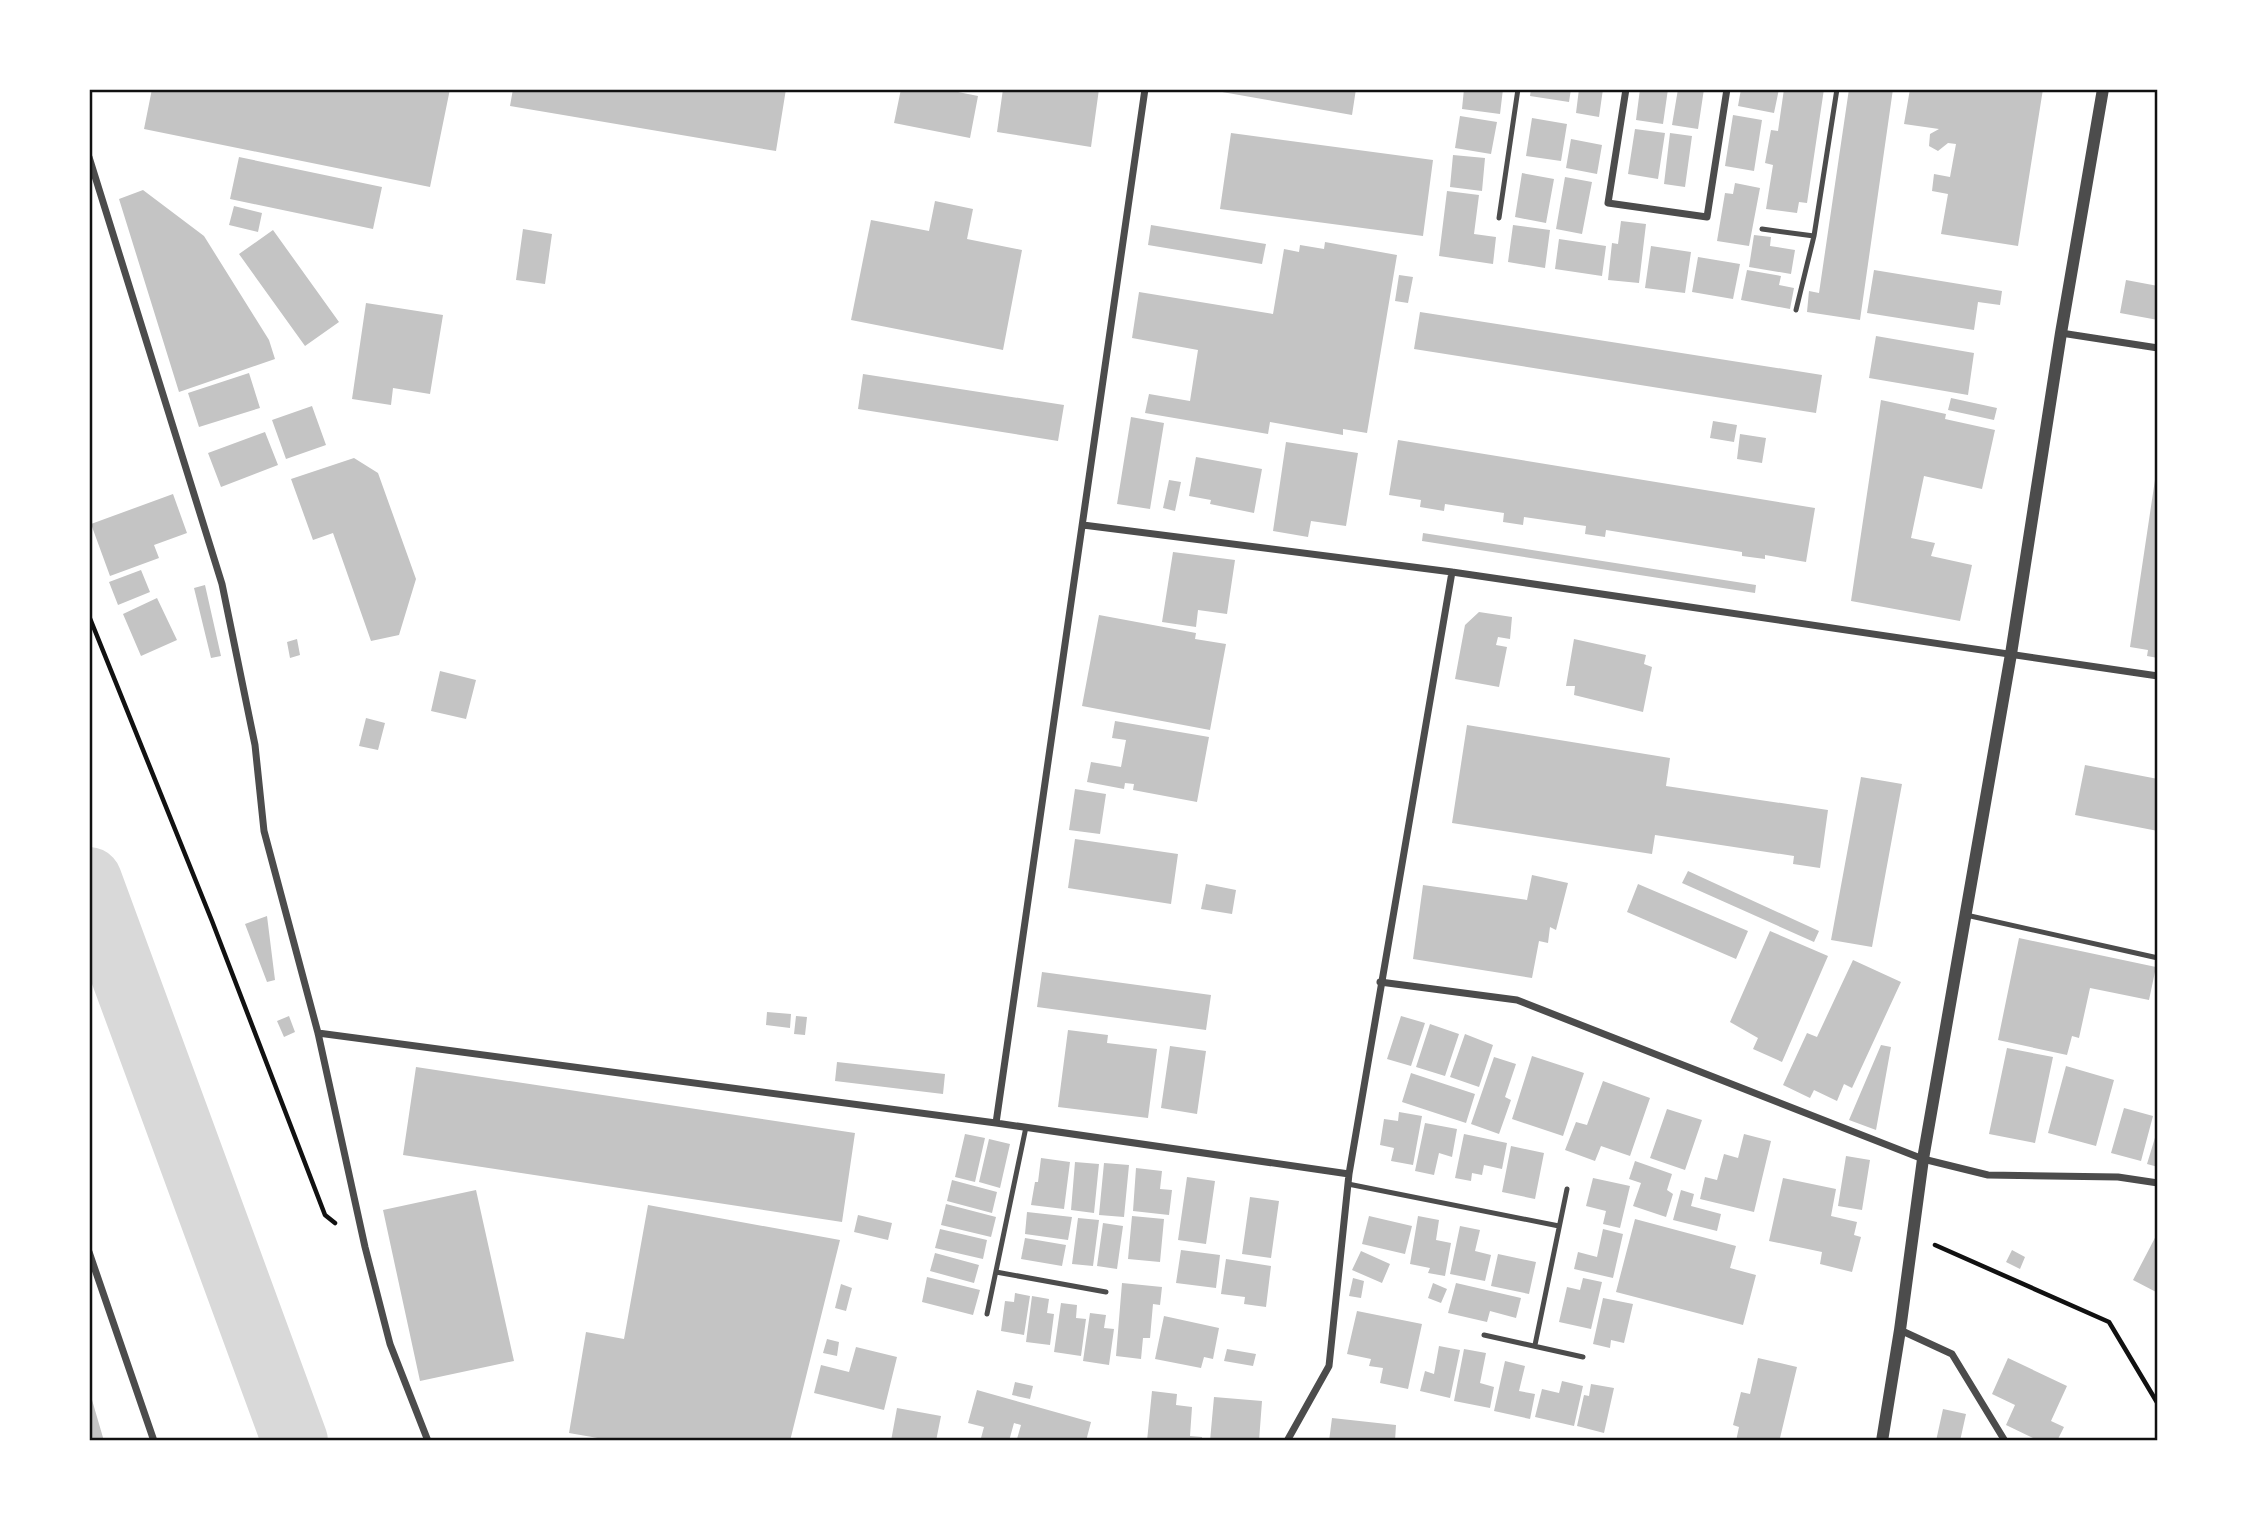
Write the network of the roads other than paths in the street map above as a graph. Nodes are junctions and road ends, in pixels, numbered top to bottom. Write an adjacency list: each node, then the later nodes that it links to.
1 (1145, 89): 14 (street)
2 (1518, 89): 8 (lane)
3 (1626, 89): 4 (street)
4 (1727, 89)
5 (1837, 89): 10 (lane)
6 (2103, 89): 12 (street)
7 (89, 157): 21 (street)
8 (1499, 218)
9 (1762, 229): 10 (lane)
10 (1814, 236): 11 (lane)
11 (1796, 310)
12 (2061, 333): 13 (street); 16 (street)
13 (2158, 348)
14 (1083, 525): 15 (street); 22 (street)
15 (1451, 572): 16 (street); 20 (street)
16 (2011, 654): 17 (street); 18 (street)
17 (2158, 676)
18 (1965, 915): 19 (lane); 24 (street)
19 (2158, 958)
20 (1380, 982): 24 (street); 25 (street)
21 (318, 1033): 22 (street); 39 (street)
22 (996, 1122): 23 (street)
23 (1026, 1127): 25 (street); 31 (lane)
24 (1923, 1159): 26 (street); 34 (street)
25 (1349, 1174): 27 (street)
26 (2158, 1183)
27 (1348, 1184): 29 (lane); 40 (street)
28 (1567, 1189): 29 (lane)
29 (1559, 1226): 36 (lane)
30 (89, 1252): 38 (street)
31 (996, 1272): 32 (lane); 33 (lane)
32 (1106, 1292)
33 (987, 1314)
34 (1900, 1330): 41 (street); 42 (street)
35 (1484, 1335): 36 (lane)
36 (1535, 1345): 37 (lane)
37 (1583, 1356)
38 (155, 1441)
39 (428, 1441)
40 (1287, 1441)
41 (1882, 1441)
42 (2005, 1441)

